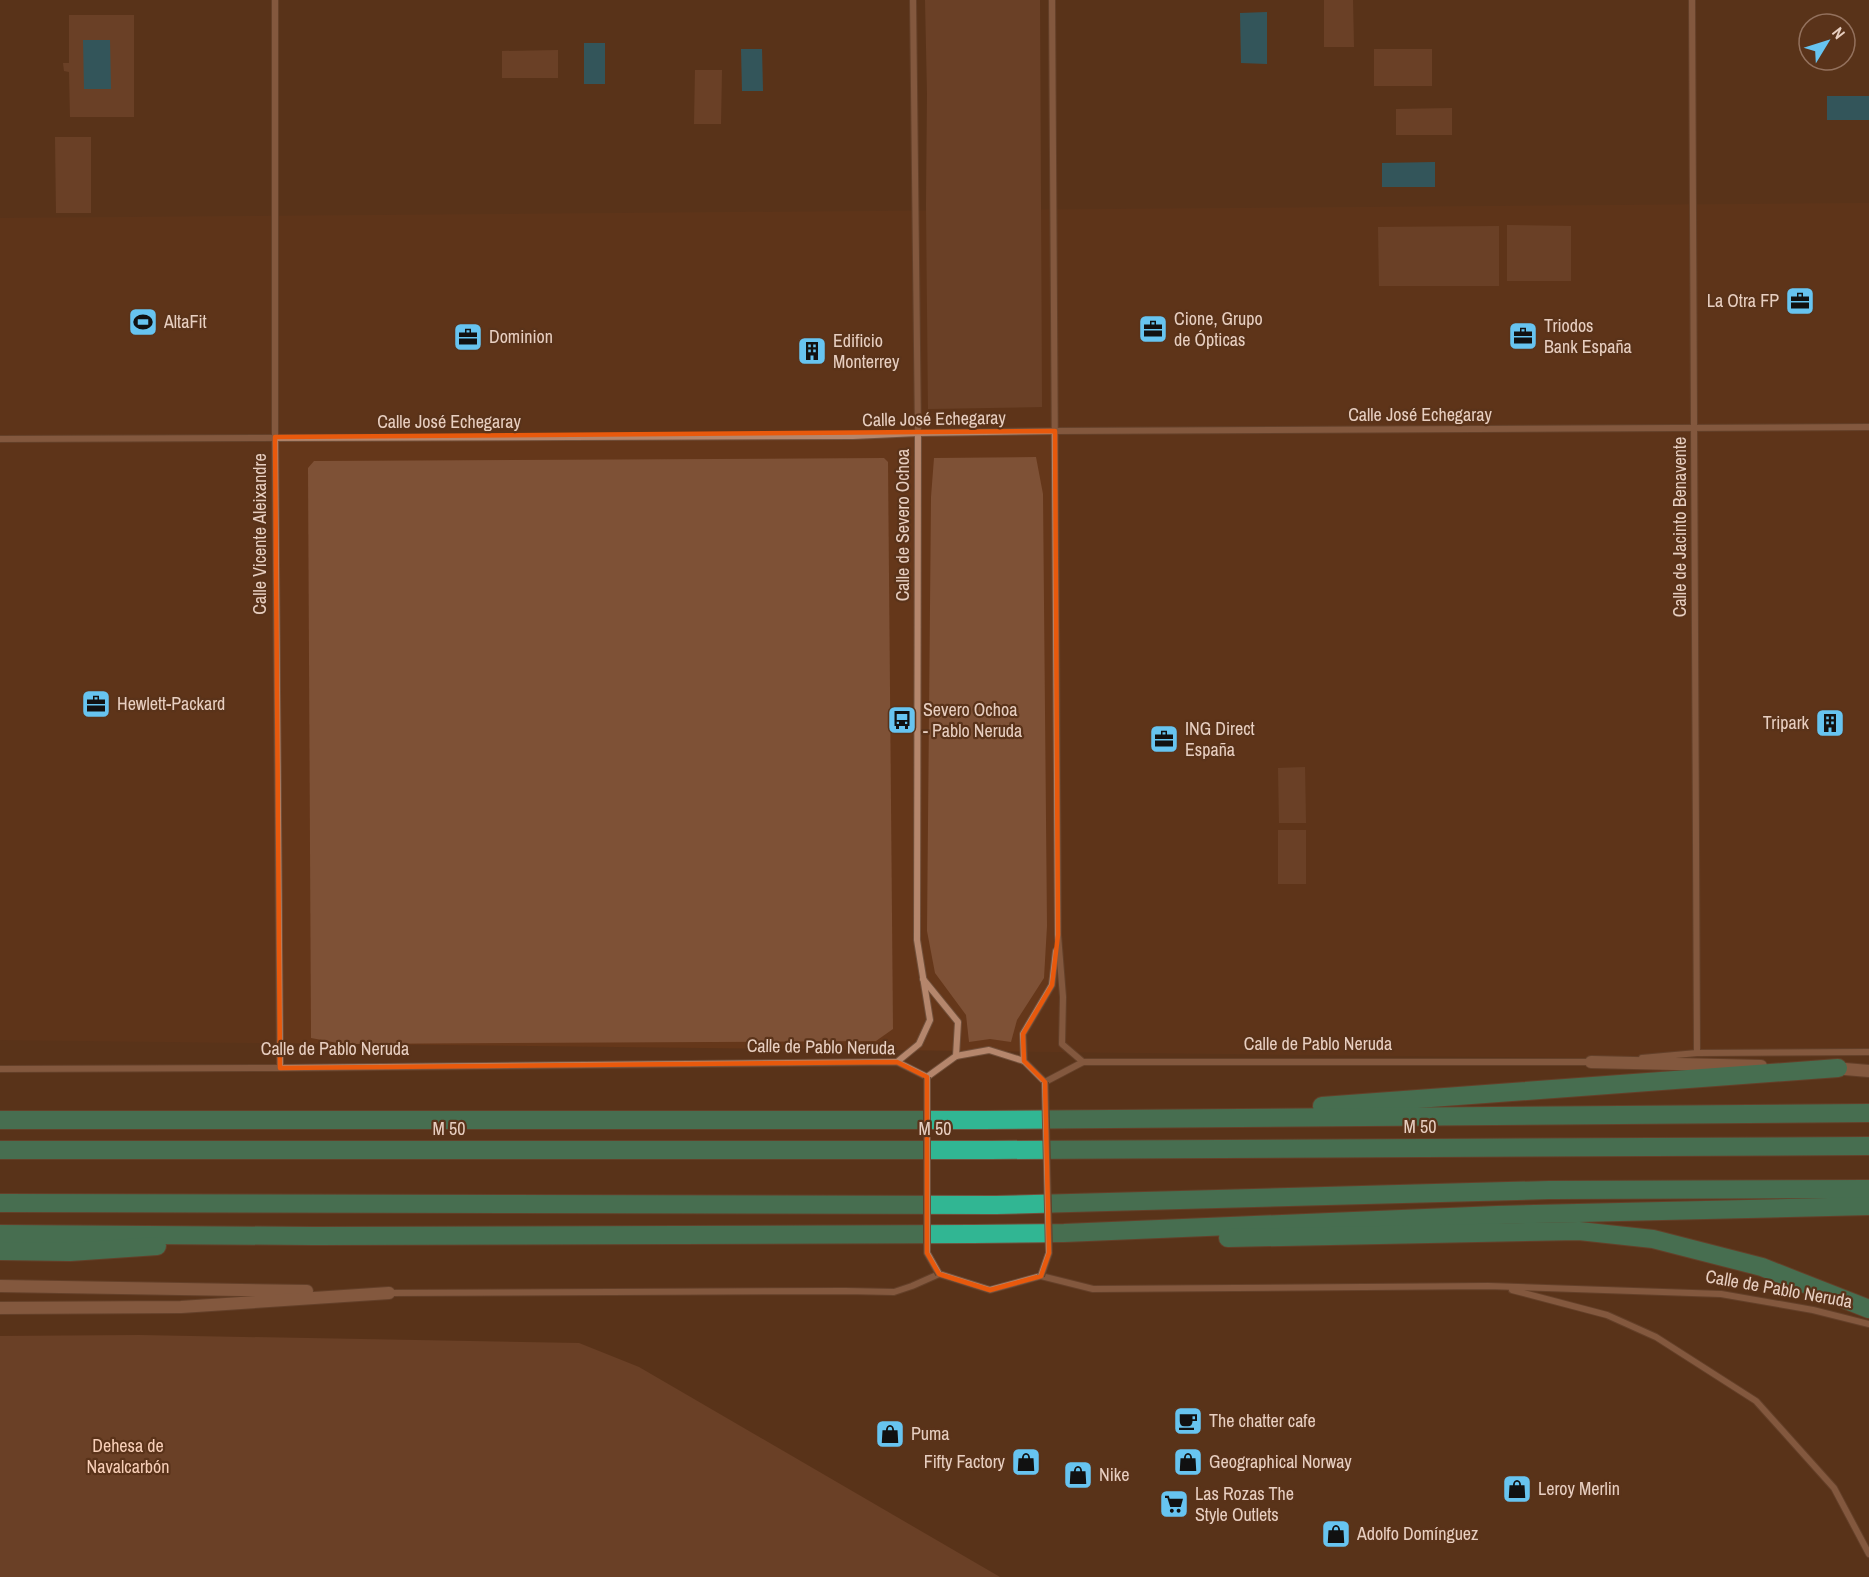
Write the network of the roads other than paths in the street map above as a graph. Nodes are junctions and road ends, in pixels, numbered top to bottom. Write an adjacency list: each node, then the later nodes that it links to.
1 (275, 0): 9 (street, Calle Vicente Aleixandre)
2 (913, 0): 8 (street, Calle de Severo Ochoa)
3 (1052, 0): 7 (street)
4 (1692, 0): 6 (street, Calle de Jacinto Benavente)
5 (1869, 427): 6 (street, Calle José Echegaray)
6 (1694, 428): 7 (street, Calle José Echegaray); 14 (street, Calle de Jacinto Benavente)
7 (1055, 431): 8 (street, Calle José Echegaray); 11 (street)
8 (918, 433): 9 (street, Calle José Echegaray); 12 (street, Calle de Severo Ochoa)
9 (275, 437): 10 (street, Calle José Echegaray); 21 (street, Calle Vicente Aleixandre)
10 (0, 439)
11 (1058, 935): 16 (street); 18 (street)
12 (923, 978): 15 (street, Calle de Severo Ochoa); 17 (street, Calle de Severo Ochoa)
13 (1869, 1052): 14 (street, Calle de Pablo Neruda)
14 (1697, 1053): 19 (street, Calle de Pablo Neruda)
15 (956, 1056): 16 (street); 24 (street)
16 (1024, 1061): 25 (street)
17 (897, 1062): 21 (street, Calle de Pablo Neruda); 24 (street, Calle de Pablo Neruda)
18 (1083, 1062): 19 (street, Calle de Pablo Neruda); 25 (street, Calle de Pablo Neruda)
19 (1591, 1062): 22 (street)
20 (0, 1068): 21 (street, Calle de Pablo Neruda)
21 (280, 1068)
22 (1838, 1068): 23 (street); 27 (highway)
23 (1869, 1071)
24 (927, 1077): 38 (street, bridge)
25 (1045, 1082): 39 (street, bridge)
26 (1869, 1113): 27 (highway)
27 (1154, 1119): 28 (highway)
28 (0, 1120)
29 (1869, 1146): 30 (highway, M 50)
30 (0, 1150)
31 (1869, 1189): 32 (highway)
32 (0, 1203)
33 (1869, 1206): 34 (highway)
34 (1064, 1233): 36 (highway); 44 (highway)
35 (0, 1234): 36 (highway)
36 (314, 1236): 37 (highway)
37 (0, 1251)
38 (939, 1274): 39 (street, Calle de Pablo Neruda); 42 (street)
39 (1041, 1276): 41 (street, Calle de Pablo Neruda)
40 (0, 1286): 42 (street)
41 (1499, 1287): 45 (street, Calle de Pablo Neruda); 46 (street)
42 (389, 1293): 43 (street)
43 (0, 1308)
44 (1869, 1309)
45 (1869, 1324)
46 (1869, 1554)

